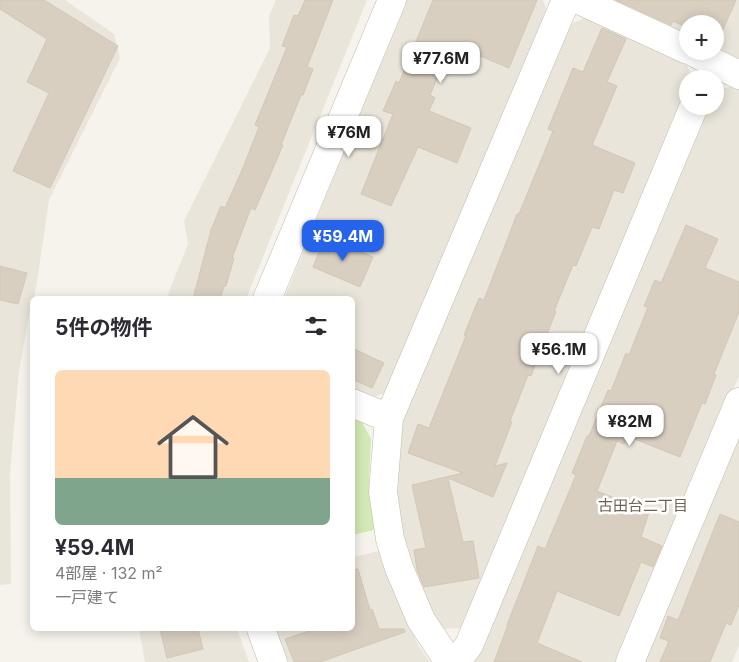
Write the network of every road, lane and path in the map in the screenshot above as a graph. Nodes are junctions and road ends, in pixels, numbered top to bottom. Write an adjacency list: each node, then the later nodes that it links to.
1 (392, 0): 8 (street)
2 (566, 0): 11 (street)
3 (579, 0): 4 (street)
4 (679, 50)
5 (699, 60): 6 (street)
6 (739, 75)
7 (690, 115): 15 (street)
8 (268, 296)
9 (739, 402): 16 (street)
10 (355, 404): 11 (street)
11 (389, 418): 14 (street)
12 (262, 631): 13 (street)
13 (273, 662)
14 (449, 662)
15 (456, 662)
16 (630, 662)

